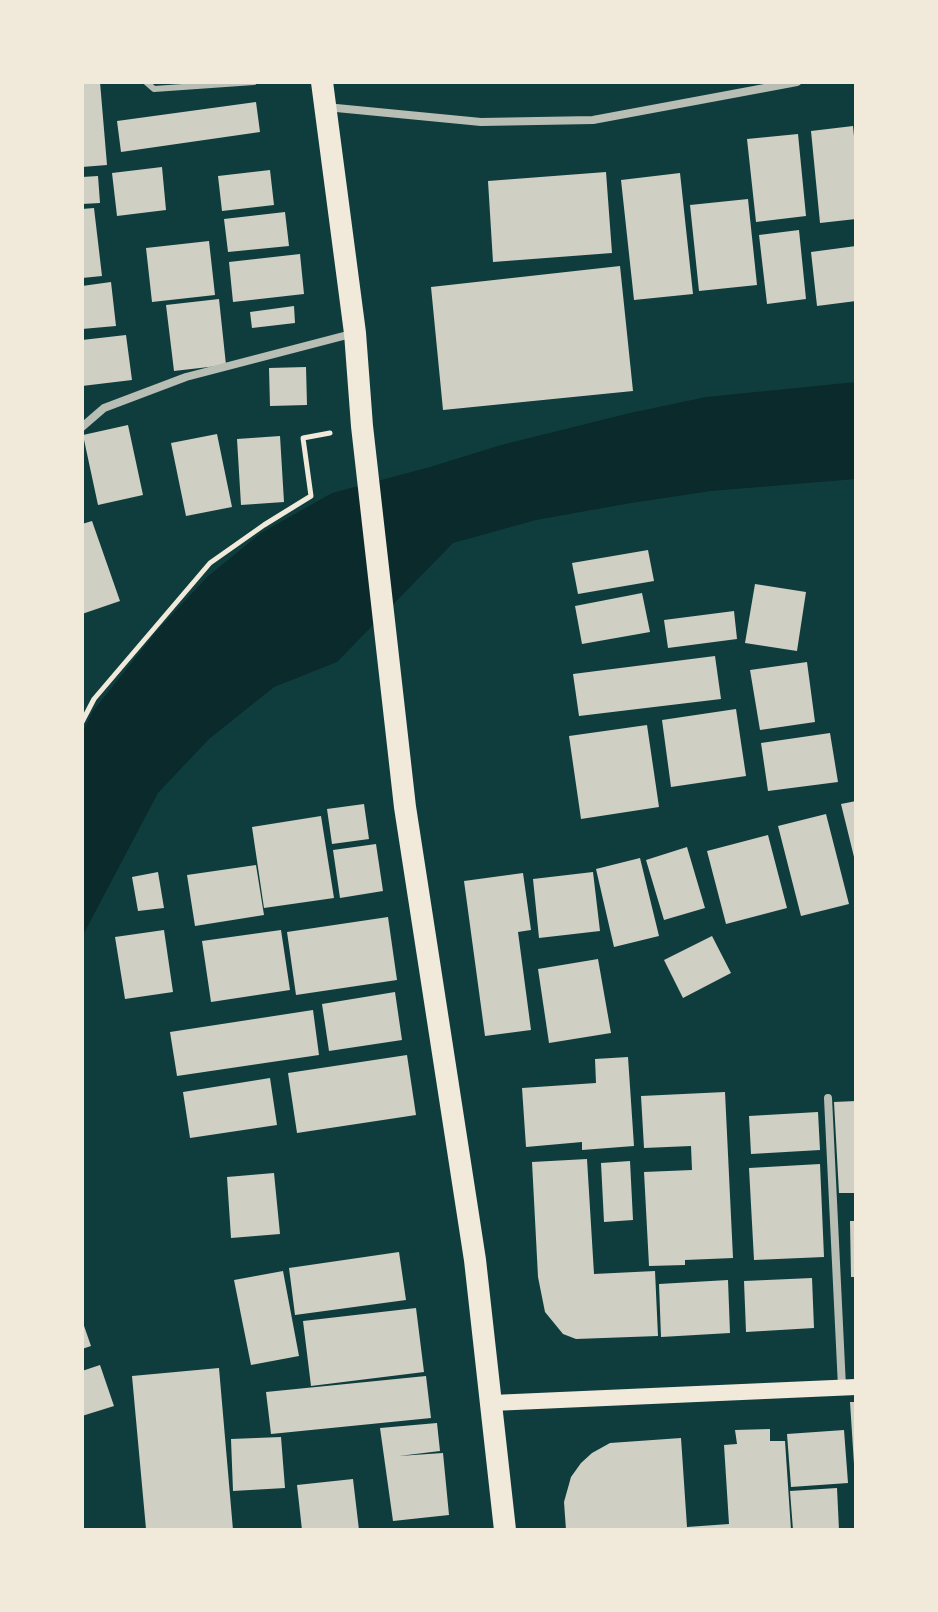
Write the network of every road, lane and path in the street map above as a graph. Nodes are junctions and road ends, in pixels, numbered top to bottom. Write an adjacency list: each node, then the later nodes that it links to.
1 (146, 82): 2 (lane)
2 (254, 82)
3 (322, 82): 5 (highway)
4 (797, 82): 5 (street)
5 (326, 107): 6 (highway)
6 (355, 333): 7 (street); 8 (highway)
7 (85, 422)
8 (363, 432): 9 (path); 12 (highway)
9 (82, 722)
10 (828, 1098): 11 (street)
11 (849, 1387): 12 (main road)
12 (492, 1403): 13 (highway)
13 (505, 1530)

